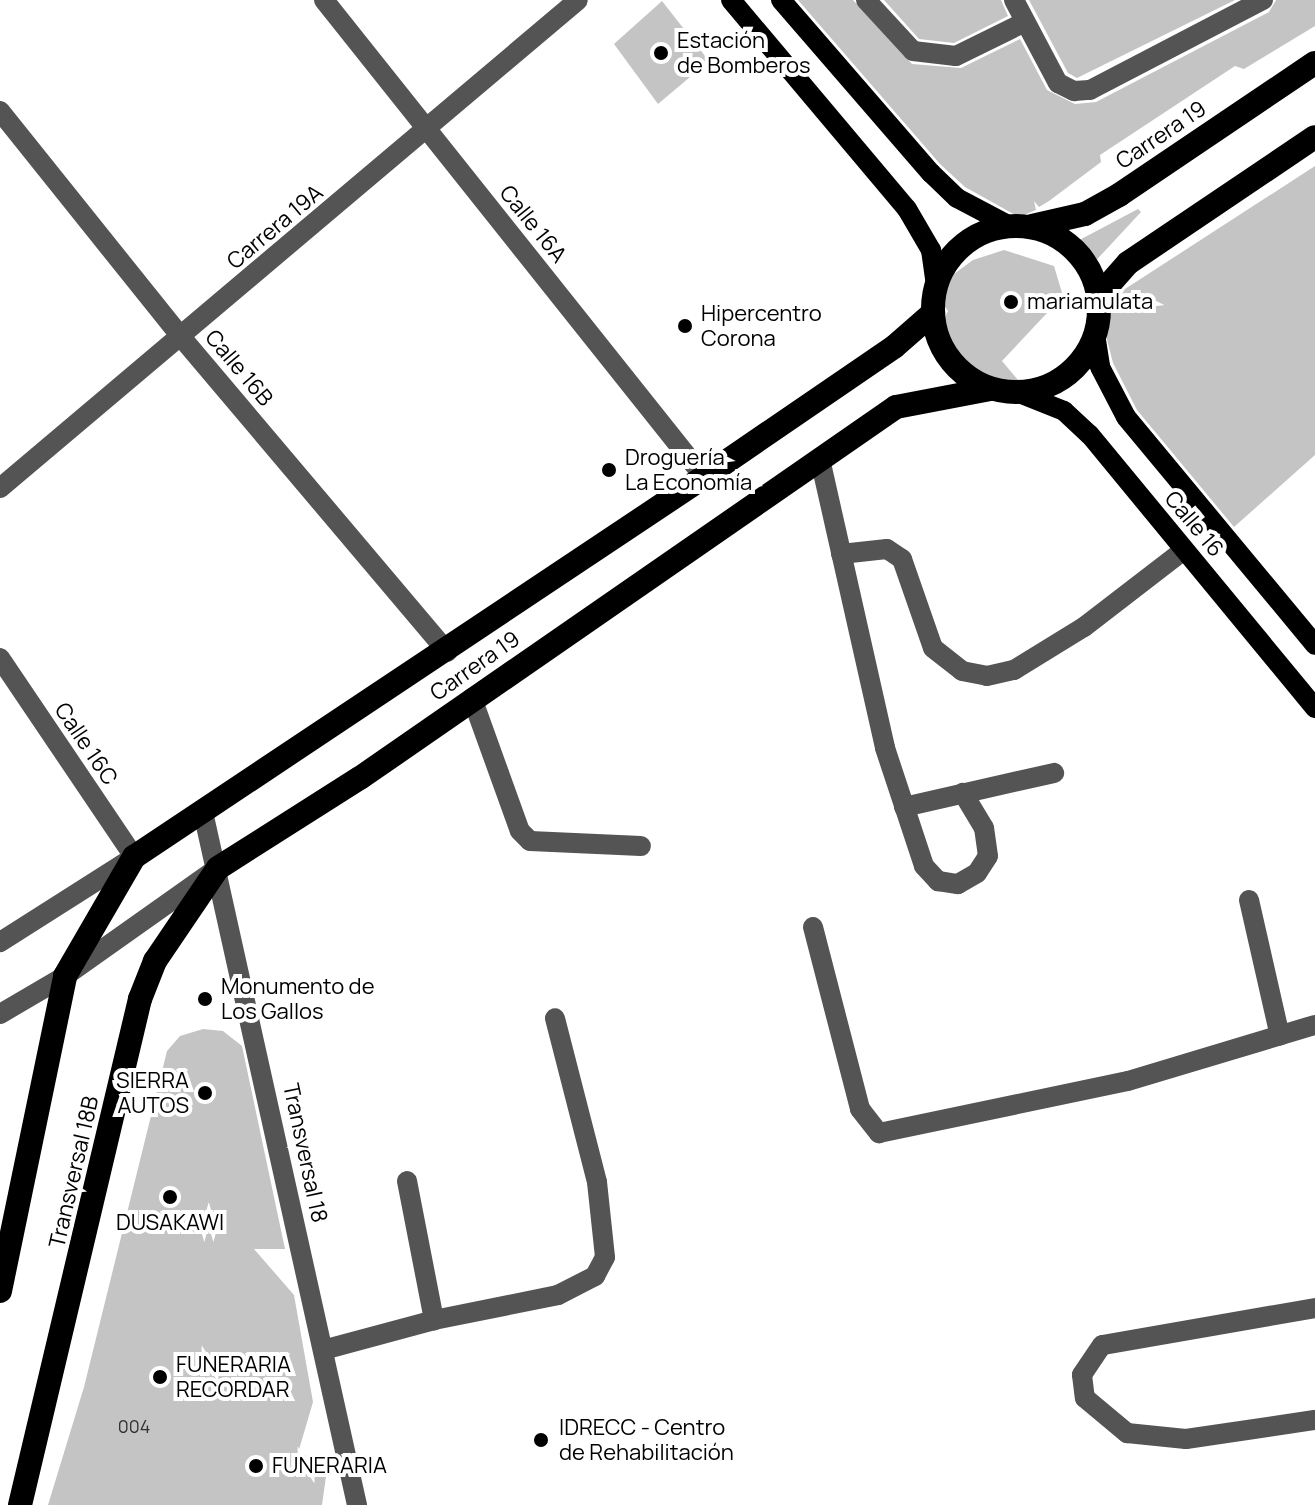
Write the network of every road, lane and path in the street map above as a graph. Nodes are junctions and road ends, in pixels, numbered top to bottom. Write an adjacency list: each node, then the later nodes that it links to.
1 (324, 0): 11 (street, Calle 16A)
2 (578, 0): 11 (street, Carrera 19A)
3 (731, 0): 14 (main road)
4 (1014, 0): 8 (street)
5 (1263, 0): 8 (street)
6 (786, 2): 13 (main road)
7 (877, 3): 8 (street)
8 (1025, 22)
9 (1315, 63): 13 (highway, Carrera 19)
10 (0, 111): 18 (street, Calle 16B)
11 (427, 130): 18 (street, Carrera 19A); 22 (street, Calle 16A)
12 (1315, 137): 15 (highway)
13 (1018, 226): 14 (highway); 15 (highway)
14 (936, 285): 16 (highway)
15 (1098, 297): 17 (highway)
16 (933, 313): 19 (highway); 22 (highway, Carrera 19)
17 (1095, 334): 20 (highway); 26 (main road, Calle 16)
18 (182, 338): 23 (street, Carrera 19A); 27 (street, Calle 16B)
19 (990, 389): 20 (highway); 21 (highway, Carrera 19)
20 (1019, 393): 24 (main road, Calle 16)
21 (820, 459): 25 (street); 29 (highway, Carrera 19)
22 (704, 477): 27 (highway, Carrera 19)
23 (0, 488)
24 (1184, 550): 25 (street); 30 (main road, Calle 16)
25 (841, 554): 33 (street)
26 (1315, 645)
27 (447, 652): 34 (highway, Carrera 19)
28 (0, 658): 36 (street, Calle 16C)
29 (472, 698): 35 (street); 37 (highway, Carrera 19)
30 (1315, 708)
31 (1054, 773): 32 (street)
32 (963, 793): 33 (street); 33 (street)
33 (904, 807)
34 (203, 812): 36 (highway, Carrera 19); 37 (street, Transversal 18)
35 (641, 846)
36 (134, 857): 40 (street, Carrera 19); 41 (highway)
37 (218, 868): 41 (street, Carrera 19); 50 (street, Transversal 18); 52 (highway, Transversal 18B)
38 (1249, 900): 45 (street)
39 (813, 927): 45 (street)
40 (0, 942)
41 (65, 976): 42 (street, Carrera 19); 47 (highway)
42 (0, 1014)
43 (555, 1018): 49 (street)
44 (1315, 1025): 45 (street)
45 (1280, 1036)
46 (407, 1181): 49 (street)
47 (0, 1291)
48 (1315, 1308): 51 (street)
49 (434, 1320): 50 (street)
50 (323, 1350): 53 (street, Transversal 18)
51 (1315, 1420)
52 (20, 1505)
53 (357, 1505)

